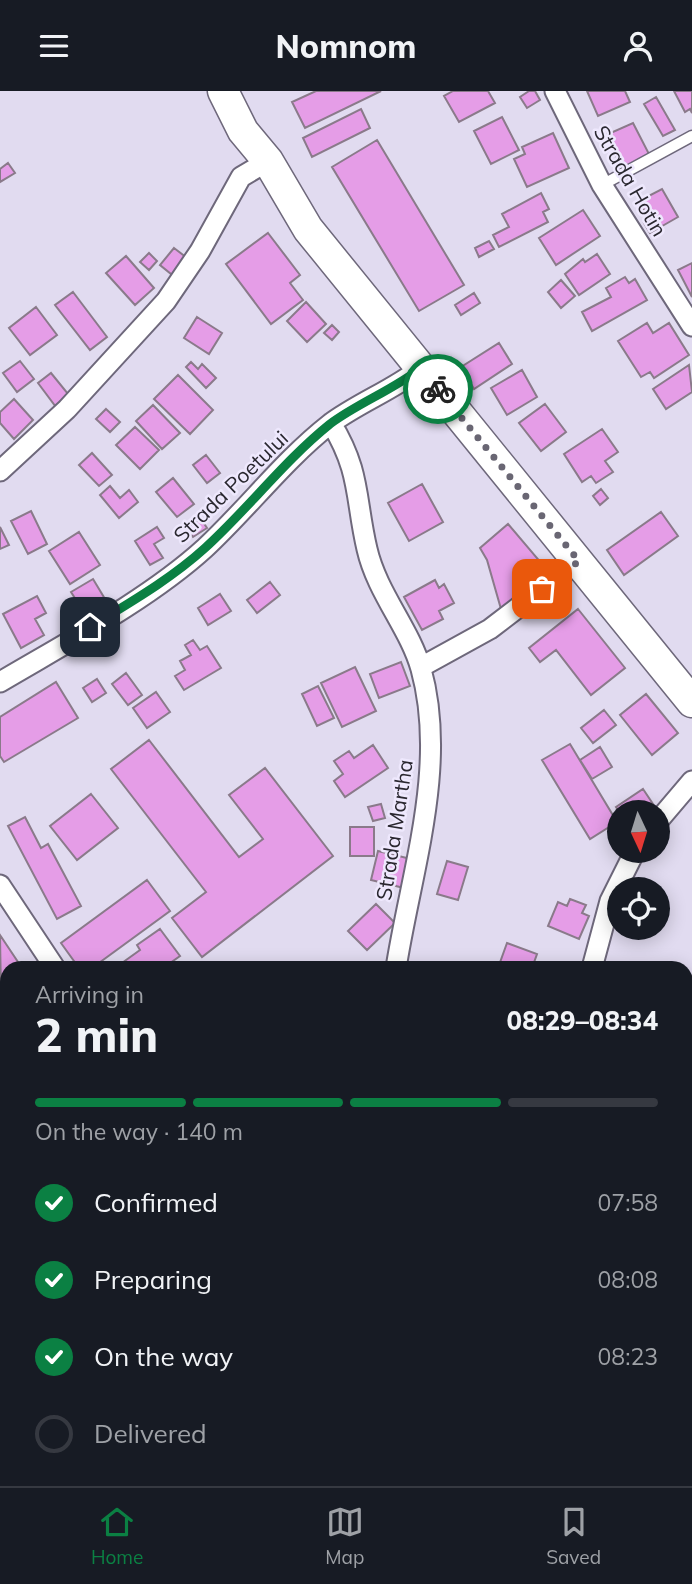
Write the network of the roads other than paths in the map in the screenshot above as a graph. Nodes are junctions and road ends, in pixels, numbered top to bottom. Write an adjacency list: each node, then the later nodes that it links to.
1 (223, 91): 5 (main road)
2 (240, 91): 5 (main road)
3 (555, 91): 6 (street, Strada Hotin)
4 (692, 136): 6 (lane)
5 (268, 160): 8 (main road); 10 (street)
6 (602, 185): 7 (street, Strada Hotin)
7 (692, 326)
8 (421, 368): 9 (street, Strada Poetului); 11 (main road)
9 (331, 423): 12 (street, Strada Martha); 13 (street, Strada Poetului)
10 (0, 471)
11 (579, 561): 12 (street); 14 (main road)
12 (421, 667): 20 (street, Strada Martha)
13 (0, 682)
14 (692, 702)
15 (692, 781): 16 (street)
16 (670, 807)
17 (629, 863): 21 (street)
18 (0, 885): 19 (street)
19 (50, 961)
20 (397, 961)
21 (594, 961)

